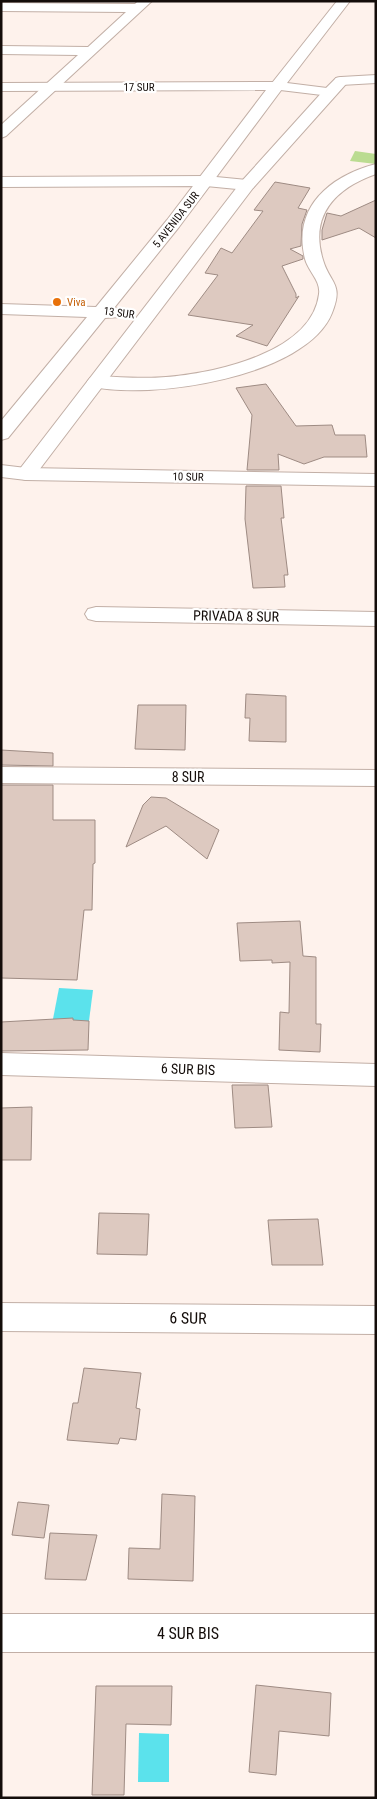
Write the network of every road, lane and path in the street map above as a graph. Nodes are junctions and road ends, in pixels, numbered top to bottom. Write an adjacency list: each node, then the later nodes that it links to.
1 (344, 1): 7 (street, 5 AVENIDA SUR)
2 (10, 5): 3 (street)
3 (142, 5): 5 (street)
4 (1, 50): 5 (street)
5 (91, 51): 10 (street)
6 (376, 79): 9 (street, 17 SUR)
7 (277, 86): 9 (street, 17 SUR); 10 (street, 17 SUR); 13 (street, 5 AVENIDA SUR)
8 (1, 87): 10 (street, 17 SUR)
9 (336, 87): 15 (street)
10 (50, 88): 11 (street)
11 (3, 130)
12 (376, 169): 19 (street)
13 (206, 181): 14 (street); 15 (street); 17 (street, 5 AVENIDA SUR)
14 (1, 182)
15 (248, 185): 18 (street)
16 (1, 309): 17 (street, 13 SUR)
17 (102, 311): 18 (street, 13 SUR); 20 (street, 5 AVENIDA SUR)
18 (146, 317): 19 (street)
19 (97, 382): 22 (street)
20 (1, 434)
21 (1, 471): 22 (street, 10 SUR)
22 (26, 474): 23 (street, 10 SUR)
23 (376, 480)
24 (96, 614): 25 (street, PRIVADA 8 SUR)
25 (376, 619)
26 (1, 775): 27 (street, 8 SUR)
27 (376, 778)
28 (1, 1064): 29 (street, 6 SUR BIS)
29 (376, 1075)
30 (1, 1316): 31 (street, 6 SUR)
31 (376, 1320)
32 (1, 1633): 33 (street, 4 SUR BIS)
33 (376, 1633)

